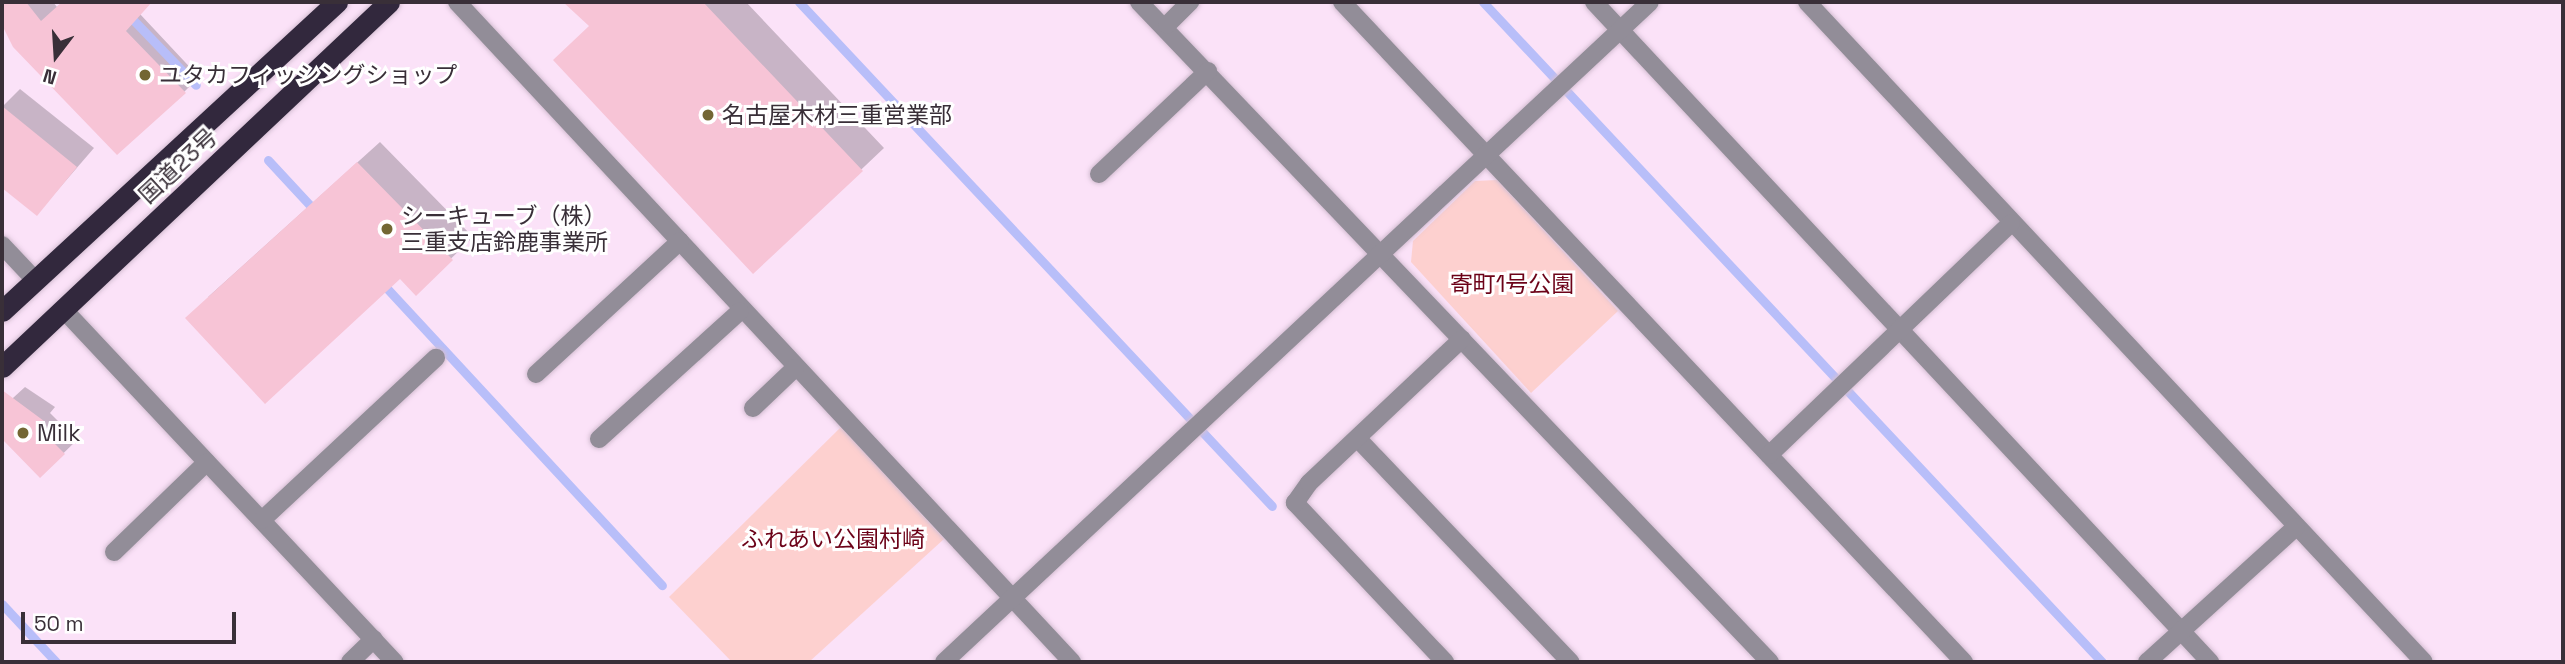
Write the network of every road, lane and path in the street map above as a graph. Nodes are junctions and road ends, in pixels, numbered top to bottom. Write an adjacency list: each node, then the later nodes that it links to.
1 (337, 2): 19 (highway, 国道23号)
2 (389, 2): 20 (highway, 国道23号)
3 (457, 2): 16 (street)
4 (1139, 2): 10 (street)
5 (1190, 2): 10 (street)
6 (1342, 2): 13 (street)
7 (1594, 2): 11 (street)
8 (1650, 2): 11 (street)
9 (1807, 2): 15 (street)
10 (1167, 25): 12 (street)
11 (1620, 29): 13 (street); 23 (street)
12 (1208, 71): 14 (street); 18 (street)
13 (1487, 154): 18 (street); 32 (street)
14 (1099, 174)
15 (2011, 223): 23 (street); 35 (street)
16 (680, 241): 22 (street); 28 (street)
17 (2, 245): 19 (street)
18 (1382, 254): 24 (street); 37 (street)
19 (35, 280): 21 (highway, 国道23号)
20 (64, 310): 26 (highway, 国道23号); 33 (street)
21 (2, 311)
22 (740, 311): 27 (street); 30 (street)
23 (1900, 328): 32 (street); 38 (street)
24 (1462, 339): 31 (street); 46 (street)
25 (436, 358): 34 (street)
26 (2, 367)
27 (794, 368): 29 (street); 37 (street)
28 (536, 374)
29 (753, 408)
30 (599, 439)
31 (1358, 439): 44 (street); 45 (street)
32 (1769, 455): 47 (street)
33 (206, 462): 34 (street); 36 (street)
34 (262, 520): 39 (street)
35 (2297, 527): 38 (street); 50 (street)
36 (114, 552)
37 (1012, 598): 42 (street); 43 (street)
38 (2181, 631): 48 (street); 49 (street)
39 (374, 639): 40 (street); 41 (street)
40 (350, 662)
41 (395, 662)
42 (944, 662)
43 (1072, 662)
44 (1445, 662)
45 (1570, 662)
46 (1770, 662)
47 (1964, 662)
48 (2147, 662)
49 (2210, 662)
50 (2424, 662)

